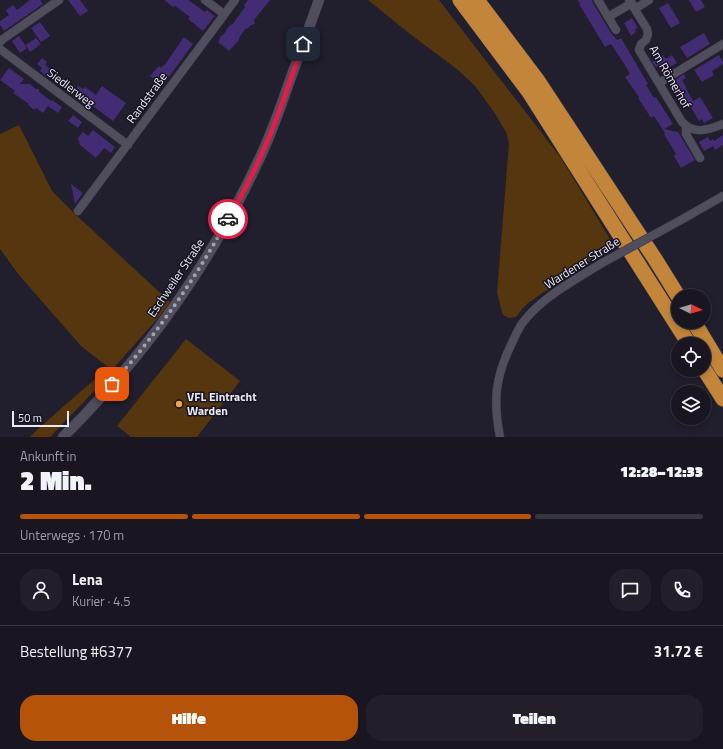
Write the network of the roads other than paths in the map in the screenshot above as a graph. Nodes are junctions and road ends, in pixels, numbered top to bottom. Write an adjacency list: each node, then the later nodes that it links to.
1 (59, 0): 13 (street)
2 (205, 0): 10 (street)
3 (235, 0): 10 (street, Randstraße)
4 (318, 0): 29 (street, Eschweiler Straße)
5 (460, 0): 25 (highway)
6 (477, 0): 23 (highway)
7 (598, 0): 11 (street)
8 (649, 0): 9 (street)
9 (632, 4): 11 (street); 16 (street, Am Römerhof)
10 (224, 14): 19 (street, Randstraße)
11 (608, 17): 12 (street)
12 (616, 30)
13 (0, 42)
14 (723, 44): 16 (street)
15 (0, 49): 19 (street, Siedlerweg)
16 (659, 83): 18 (street, Am Römerhof)
17 (723, 124): 18 (street, Am Römerhof)
18 (686, 126): 20 (street, Am Römerhof)
19 (128, 145): 22 (street, Randstraße)
20 (700, 158)
21 (723, 196): 30 (street, Wardener Straße, bridge)
22 (78, 211)
23 (674, 289)
24 (698, 329): 26 (highway)
25 (684, 337)
26 (723, 370)
27 (709, 377): 28 (highway)
28 (723, 399)
29 (63, 437)
30 (500, 437)

